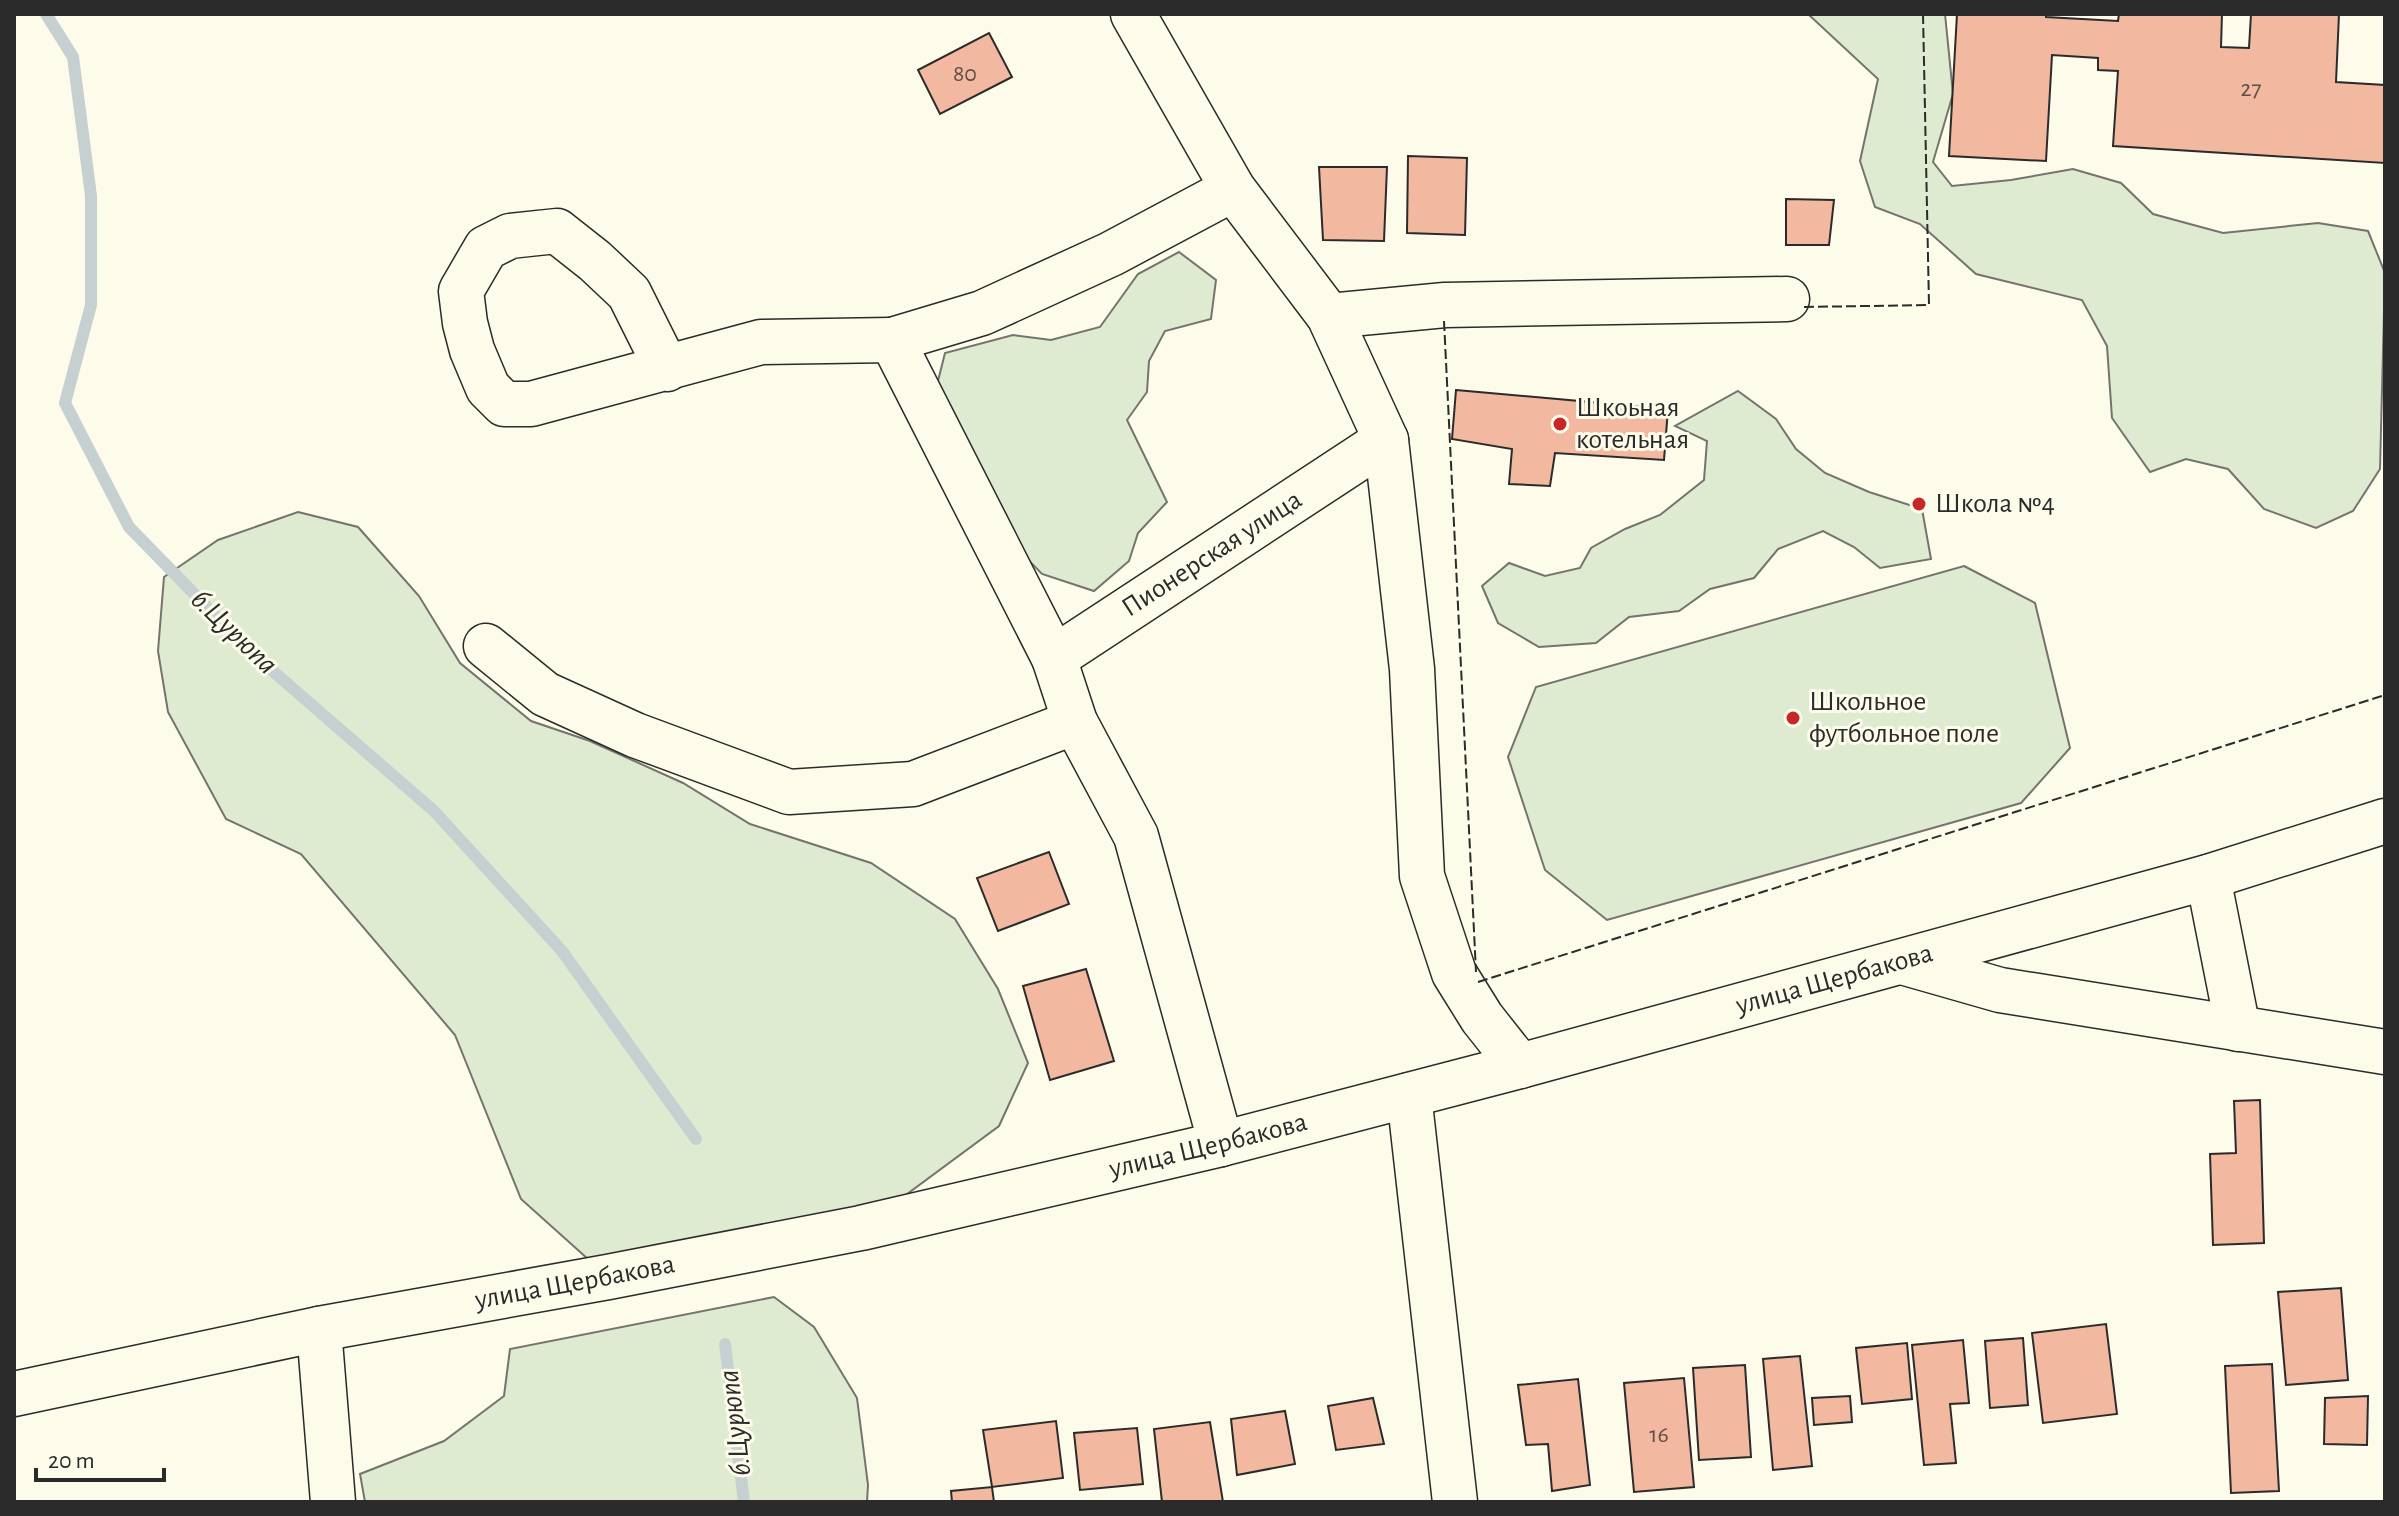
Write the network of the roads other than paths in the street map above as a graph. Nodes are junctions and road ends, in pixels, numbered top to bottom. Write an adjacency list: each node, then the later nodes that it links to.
1 (1133, 14): 2 (street)
2 (1233, 189): 4 (street); 5 (street)
3 (1787, 299): 4 (street)
4 (1329, 316): 7 (street)
5 (892, 340): 6 (street); 9 (street)
6 (667, 369): 6 (street)
7 (1386, 440): 9 (street, Пионерская улица); 16 (street)
8 (486, 646): 10 (street)
9 (1054, 658): 10 (street)
10 (1075, 722): 18 (street)
11 (2385, 821): 12 (street, улица Щербакова)
12 (2208, 877): 13 (street, улица Щербакова); 14 (street)
13 (1902, 962): 14 (street); 16 (street, улица Щербакова)
14 (2238, 1029): 15 (street)
15 (2385, 1052)
16 (1520, 1066): 17 (street, улица Щербакова)
17 (1409, 1095): 18 (street, улица Щербакова); 22 (street)
18 (1221, 1144): 19 (street, улица Щербакова)
19 (319, 1329): 20 (street, улица Щербакова); 21 (street)
20 (15, 1391)
21 (333, 1502)
22 (1455, 1502)

